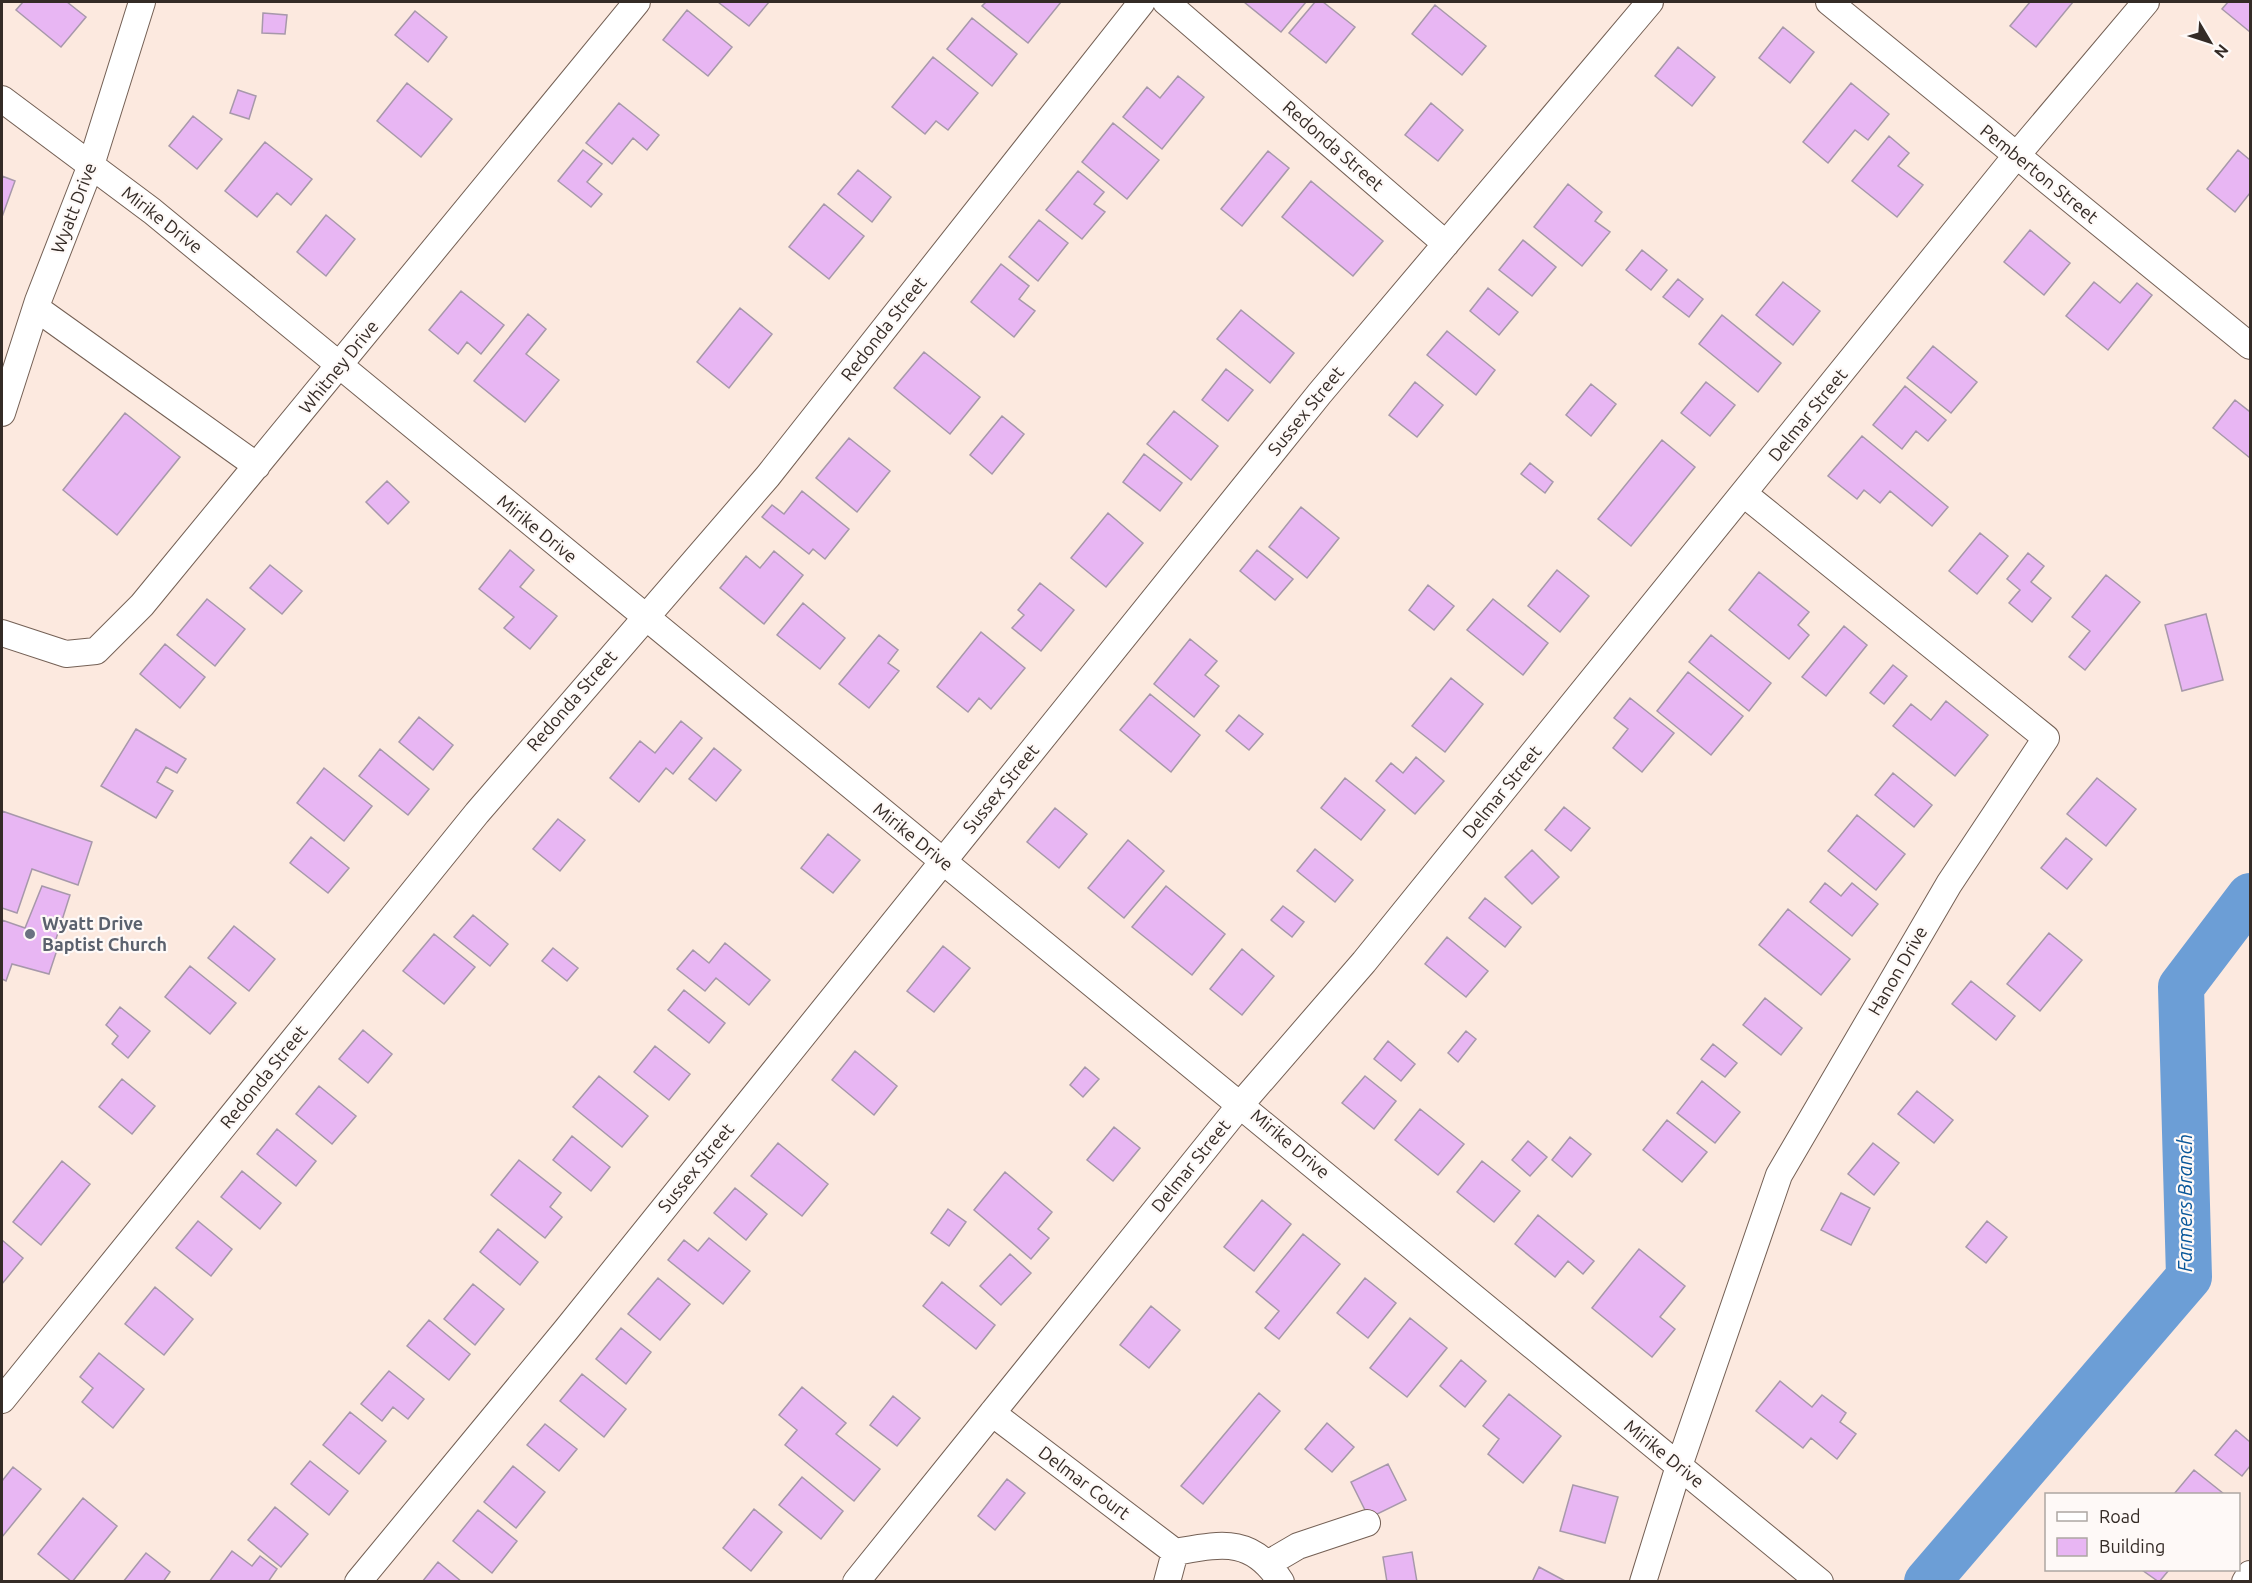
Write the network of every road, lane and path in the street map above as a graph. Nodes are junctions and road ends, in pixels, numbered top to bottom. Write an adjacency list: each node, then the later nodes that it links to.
1 (142, 2): 10 (street, Wyatt Drive)
2 (637, 2): 14 (street, Whitney Drive)
3 (1142, 2): 18 (street, Redonda Street)
4 (1166, 2): 11 (street, Redonda Street)
5 (1650, 2): 11 (street, Sussex Street)
6 (1829, 2): 9 (street, Pemberton Street)
7 (2146, 2): 9 (street, Delmar Street)
8 (2, 99): 10 (street, Mirike Drive)
9 (2016, 156): 13 (street, Pemberton Street); 17 (street, Delmar Street)
10 (91, 165): 12 (street, Wyatt Drive); 14 (street, Mirike Drive)
11 (1446, 244): 20 (street, Sussex Street)
12 (36, 308): 15 (street, Wyatt Drive); 16 (street)
13 (2250, 346)
14 (340, 366): 16 (street, Whitney Drive); 18 (street, Mirike Drive)
15 (2, 412)
16 (257, 466): 19 (street, Whitney Drive)
17 (1744, 494): 21 (street, Delmar Street); 24 (street, Hanon Drive)
18 (645, 617): 20 (street, Mirike Drive); 22 (street, Redonda Street)
19 (2, 633)
20 (943, 861): 21 (street, Mirike Drive); 29 (street, Sussex Street)
21 (1241, 1104): 23 (street, Delmar Street); 24 (street, Mirike Drive)
22 (2, 1400)
23 (992, 1413): 26 (street, Delmar Court); 30 (street, Delmar Street)
24 (1678, 1466): 32 (street, Hanon Drive); 33 (street, Mirike Drive)
25 (1367, 1523): 27 (street)
26 (1175, 1552): 27 (street); 31 (street)
27 (1275, 1572)
28 (2250, 1574): 34 (street)
29 (358, 1581)
30 (856, 1581)
31 (1167, 1581)
32 (1644, 1581)
33 (1818, 1581)
34 (2245, 1581)

